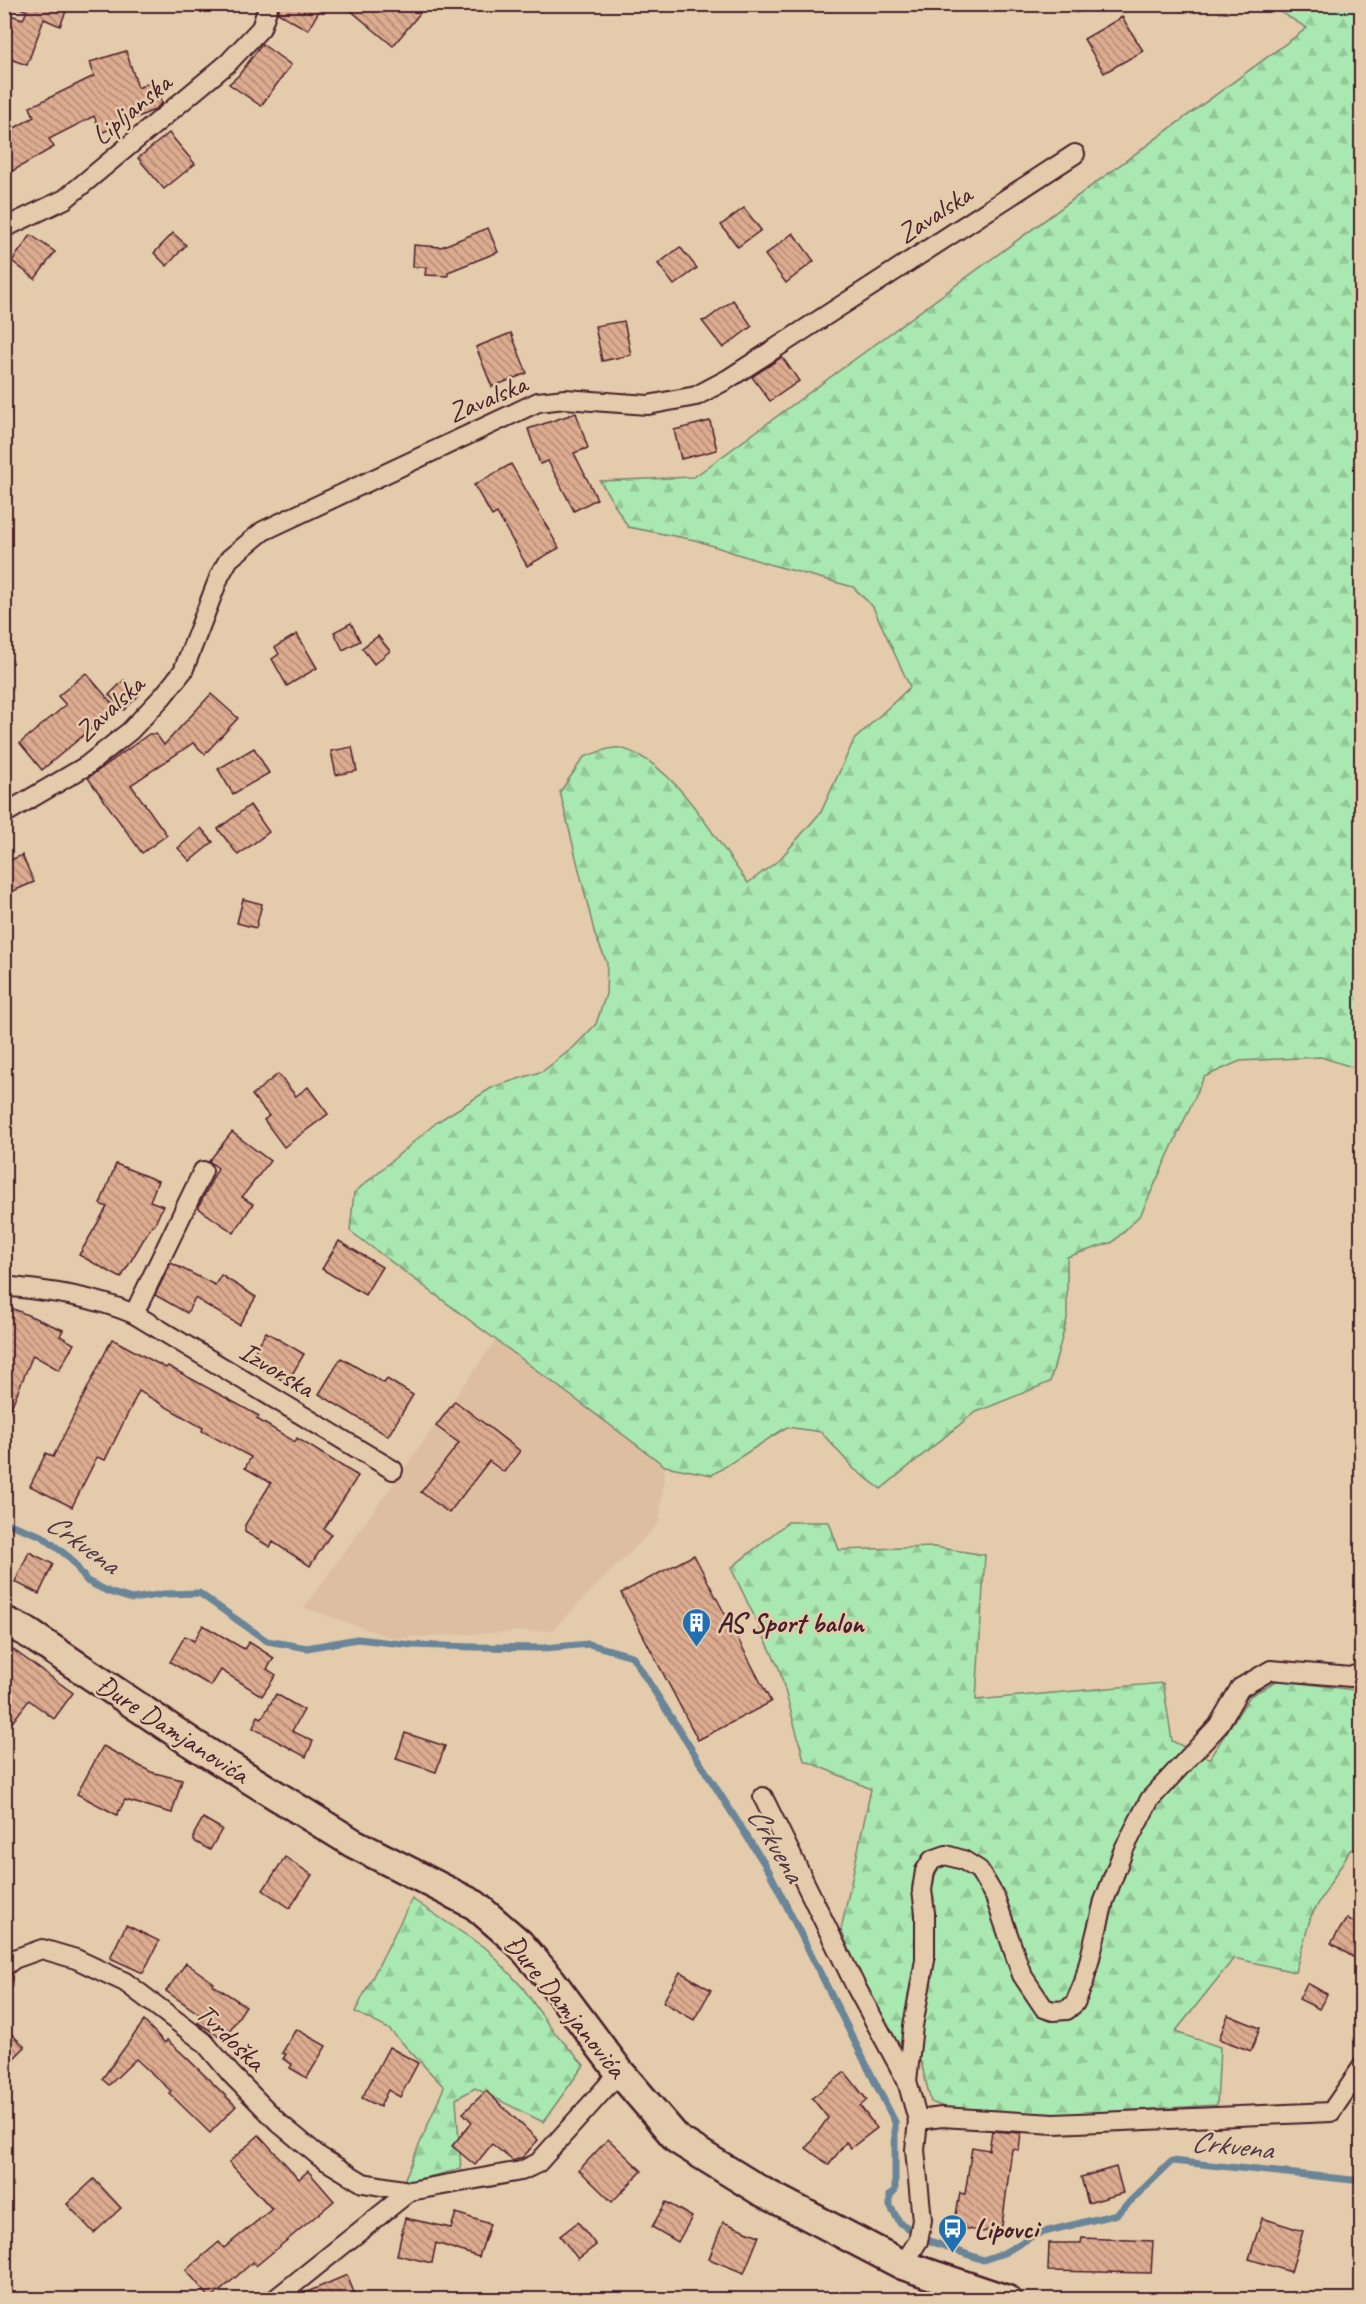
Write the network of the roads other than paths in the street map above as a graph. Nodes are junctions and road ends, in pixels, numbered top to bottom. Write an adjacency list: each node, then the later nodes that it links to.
1 (269, 4): 3 (street, Lipljanska)
2 (1075, 154): 4 (street, Zavalska)
3 (4, 228)
4 (4, 814)
5 (203, 1171): 7 (street)
6 (4, 1286): 7 (street, Izvorska)
7 (134, 1314): 8 (street, Izvorska)
8 (393, 1470)
9 (4, 1621): 14 (main road, Đure Damjanovića)
10 (1362, 1672): 15 (street)
11 (763, 1797): 15 (street)
12 (4, 1967): 17 (street, Tvrdoška)
13 (1362, 2067): 16 (street)
14 (618, 2070): 17 (street, Tvrdoška); 18 (main road, Đure Damjanovića)
15 (907, 2081): 16 (street)
16 (918, 2120): 18 (street)
17 (410, 2191): 19 (street, Tvrdoška)
18 (903, 2265): 20 (main road, Đure Damjanovića)
19 (274, 2300)
20 (1007, 2300)

